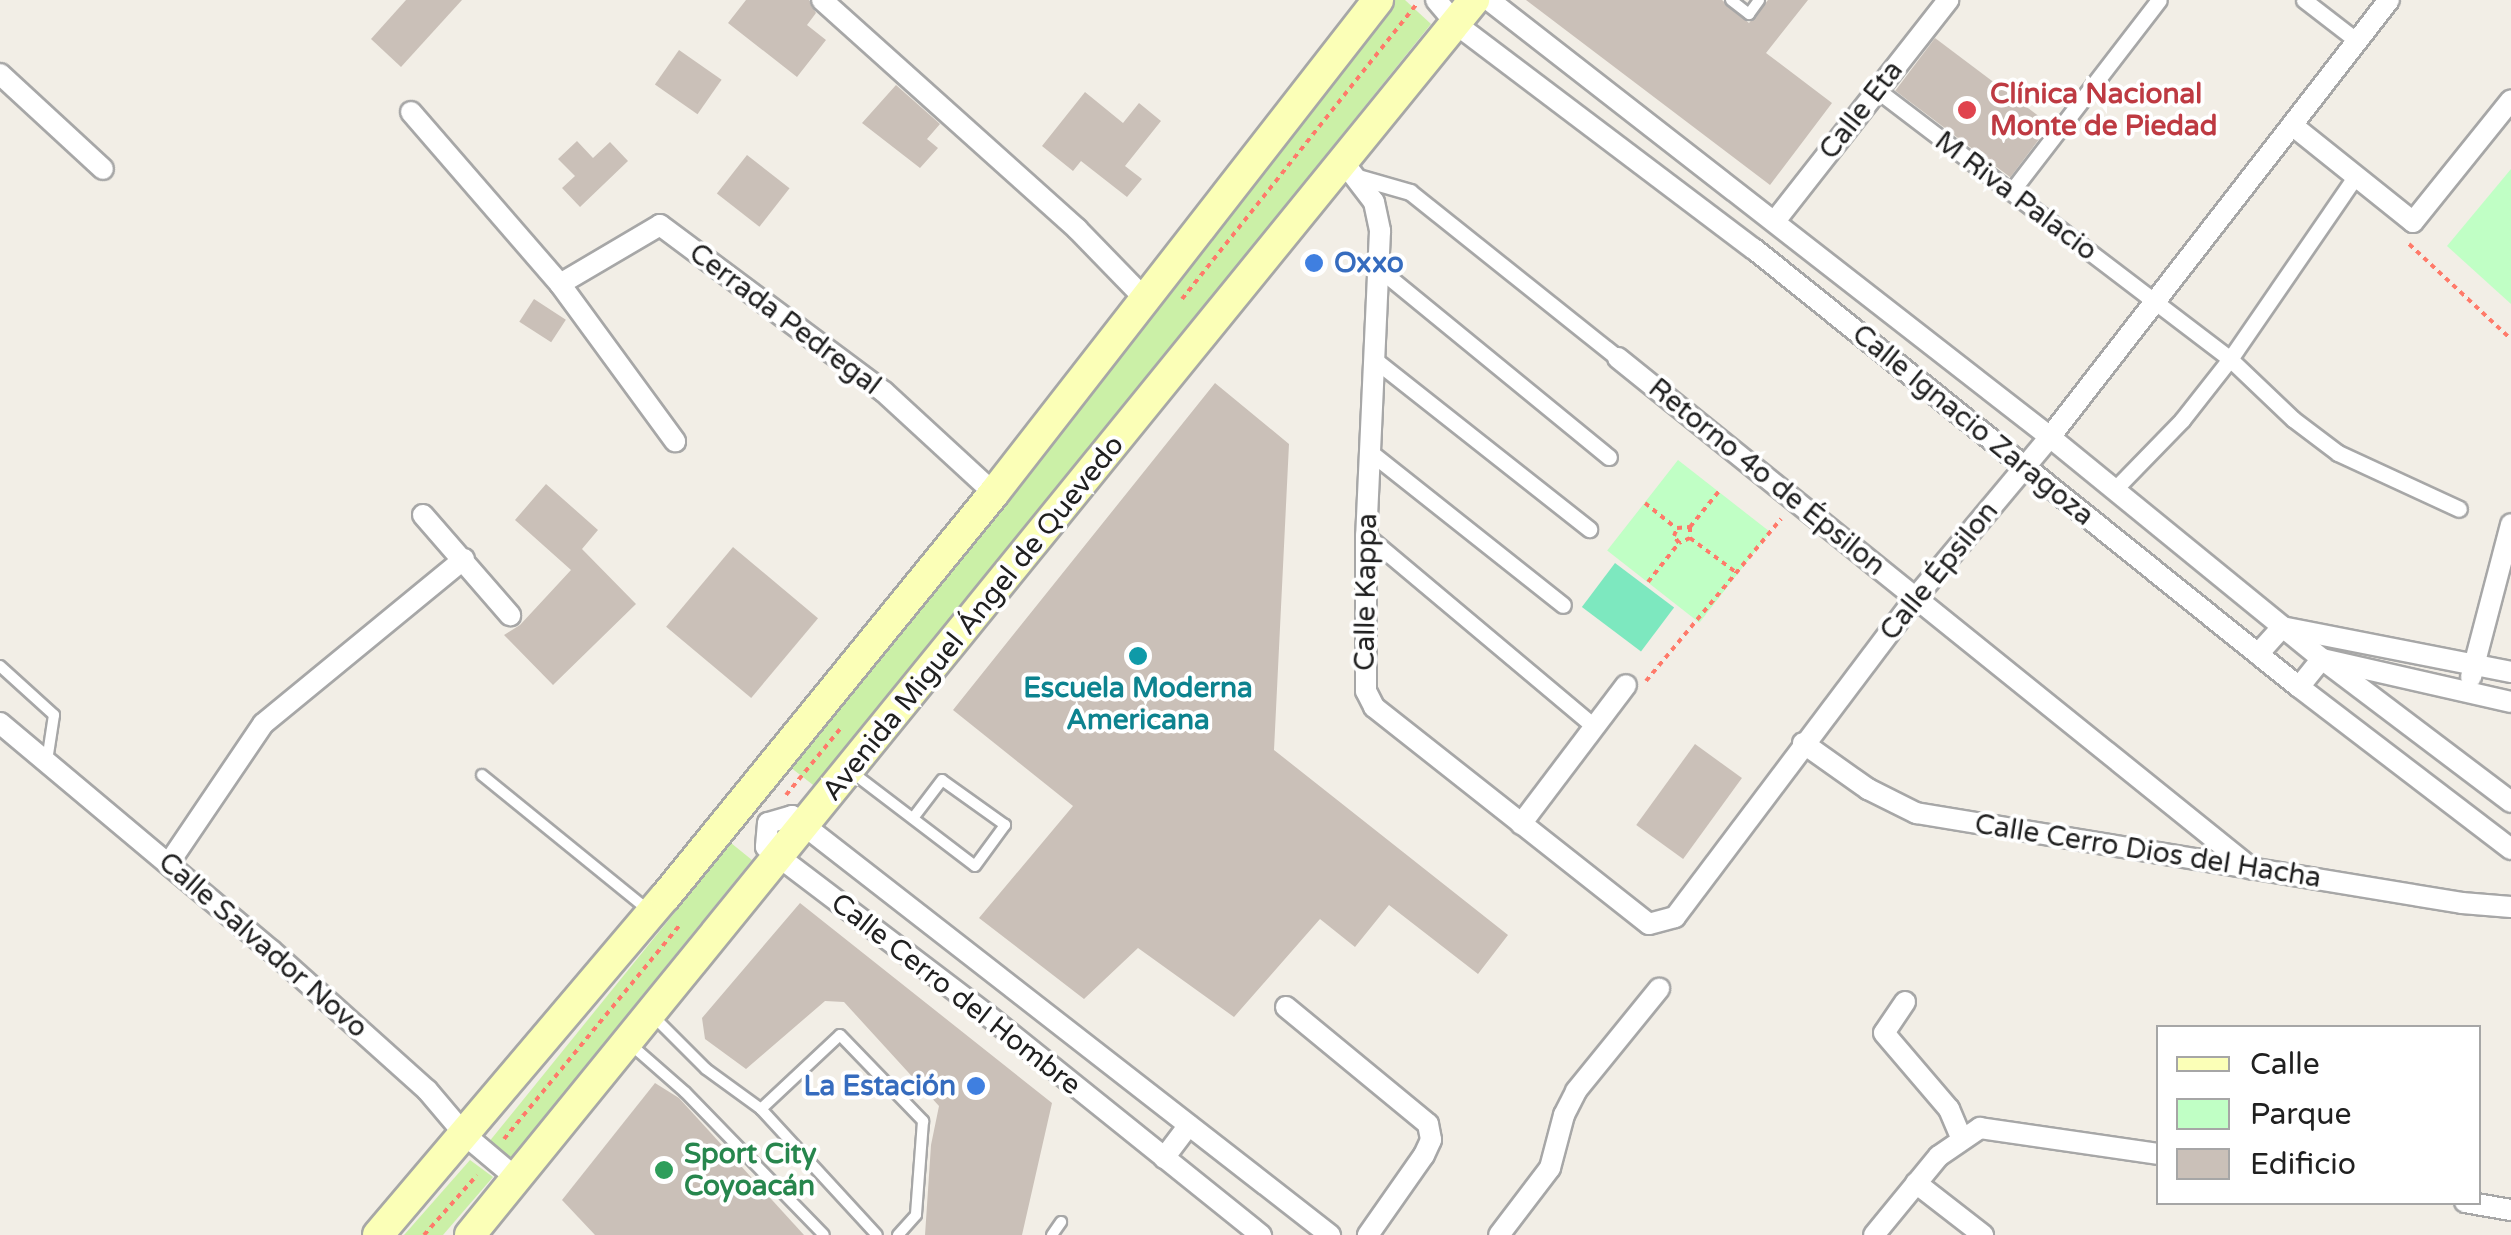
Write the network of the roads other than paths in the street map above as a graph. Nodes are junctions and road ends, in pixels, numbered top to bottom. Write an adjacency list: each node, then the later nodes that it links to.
1 (822, 0): 25 (street)
2 (1378, 0): 25 (main road)
3 (1436, 0): 11 (street, Calle Ignacio Zaragoza)
4 (1489, 0): 22 (street, Calle Ignacio Zaragoza)
5 (1731, 0): 6 (lane)
6 (1760, 0)
7 (1948, 0): 14 (street, Calle Eta)
8 (2159, 0): 21 (street)
9 (2304, 0): 12 (street)
10 (2389, 0): 12 (street, Calle Épsilon)
11 (1465, 12): 19 (main road, Avenida Miguel Ángel de Quevedo); 34 (street, Calle Ignacio Zaragoza)
12 (2356, 40): 17 (street, Calle Épsilon)
13 (0, 74): 18 (street)
14 (1876, 90): 21 (street, M Riva Palacio); 22 (street, Calle Eta)
15 (2511, 100): 20 (street)
16 (411, 112): 24 (street)
17 (2292, 126): 20 (street); 26 (street, Calle Épsilon)
18 (103, 169)
19 (1351, 170): 23 (street, Calle Kappa); 27 (street); 60 (main road, Avenida Miguel Ángel de Quevedo)
20 (2356, 176): 28 (street)
21 (2011, 192): 26 (street, M Riva Palacio)
22 (1775, 220): 30 (street, Calle Ignacio Zaragoza)
23 (1379, 268): 29 (street, Calle Kappa); 33 (street)
24 (560, 284): 31 (street); 36 (street, Cerrada Pedregal)
25 (1144, 298): 36 (main road)
26 (2155, 302): 28 (street, M Riva Palacio); 30 (street, Calle Épsilon)
27 (1618, 358): 43 (street, Retorno 4o de Épsilon)
28 (2230, 359): 35 (street); 37 (street, M Riva Palacio)
29 (1376, 360): 32 (street, Calle Kappa); 40 (street)
30 (2050, 437): 34 (street, Calle Épsilon); 35 (street, Calle Ignacio Zaragoza)
31 (675, 441)
32 (1370, 452): 41 (street, Calle Kappa); 44 (street)
33 (1609, 457)
34 (2026, 467): 43 (street, Calle Épsilon); 47 (street, Calle Ignacio Zaragoza)
35 (2114, 490): 46 (street, Calle Ignacio Zaragoza)
36 (994, 493): 62 (main road)
37 (2459, 509)
38 (422, 514): 42 (street)
39 (2511, 524): 49 (street)
40 (1589, 530)
41 (1366, 535): 57 (street); 67 (street, Calle Kappa)
42 (464, 559): 45 (street); 70 (street)
43 (1916, 596): 58 (street, Calle Épsilon); 71 (street, Retorno 4o de Épsilon)
44 (1564, 606)
45 (510, 615)
46 (2282, 627): 47 (street); 48 (street, Calle Ignacio Zaragoza); 49 (street)
47 (2258, 654): 52 (street, Calle Ignacio Zaragoza)
48 (2322, 659): 52 (street); 54 (street); 63 (street, Calle Ignacio Zaragoza)
49 (2474, 665): 51 (street); 54 (street)
50 (0, 666): 59 (lane)
51 (2511, 672)
52 (2298, 688): 68 (street, Calle Ignacio Zaragoza)
53 (1632, 689): 57 (street)
54 (2467, 694): 55 (street)
55 (2511, 702)
56 (0, 723): 59 (street, Calle Salvador Novo)
57 (1595, 727): 67 (street)
58 (1803, 743): 71 (street, Calle Cerro Dios del Hacha); 73 (street, Calle Épsilon)
59 (47, 762): 70 (street, Calle Salvador Novo)
60 (849, 770): 64 (lane); 66 (main road, Avenida Miguel Ángel de Quevedo)
61 (482, 775): 74 (lane)
62 (742, 802): 65 (street); 74 (main road)
63 (2511, 802)
64 (913, 818): 64 (lane)
65 (768, 823): 66 (street); 69 (street)
66 (804, 824): 69 (main road, Avenida Miguel Ángel de Quevedo); 81 (street, Calle Cerro del Hombre)
67 (1521, 824): 73 (street, Calle Kappa)
68 (2511, 849)
69 (778, 856): 78 (main road, Avenida Miguel Ángel de Quevedo); 85 (street, Calle Cerro del Hombre)
70 (170, 864): 82 (street, Calle Salvador Novo)
71 (2252, 869): 72 (street, Calle Cerro Dios del Hacha)
72 (2511, 907)
73 (1628, 908)
74 (666, 919): 82 (main road)
75 (1659, 989): 100 (street)
76 (1905, 1002): 83 (street)
77 (1286, 1007): 99 (street)
78 (651, 1014): 79 (main road, Avenida Miguel Ángel de Quevedo); 80 (lane)
79 (628, 1042): 86 (main road, Avenida Miguel Ángel de Quevedo); 93 (lane)
80 (761, 1109): 94 (lane); 95 (lane)
81 (1190, 1125): 85 (street); 98 (street, Calle Cerro del Hombre)
82 (465, 1134): 86 (street, Calle Salvador Novo); 91 (main road)
83 (1960, 1138): 84 (street); 87 (street)
84 (2156, 1154)
85 (1164, 1158): 97 (street, Calle Cerro del Hombre)
86 (516, 1178): 92 (main road, Avenida Miguel Ángel de Quevedo)
87 (1916, 1183): 101 (street); 102 (street)
88 (2481, 1205): 89 (street)
89 (2511, 1210)
90 (1061, 1222): 96 (lane)
91 (378, 1235)
92 (470, 1235)
93 (824, 1235)
94 (877, 1235)
95 (898, 1235)
96 (1052, 1235)
97 (1261, 1235)
98 (1330, 1235)
99 (1368, 1235)
100 (1499, 1235)
101 (1874, 1235)
102 (1982, 1235)

